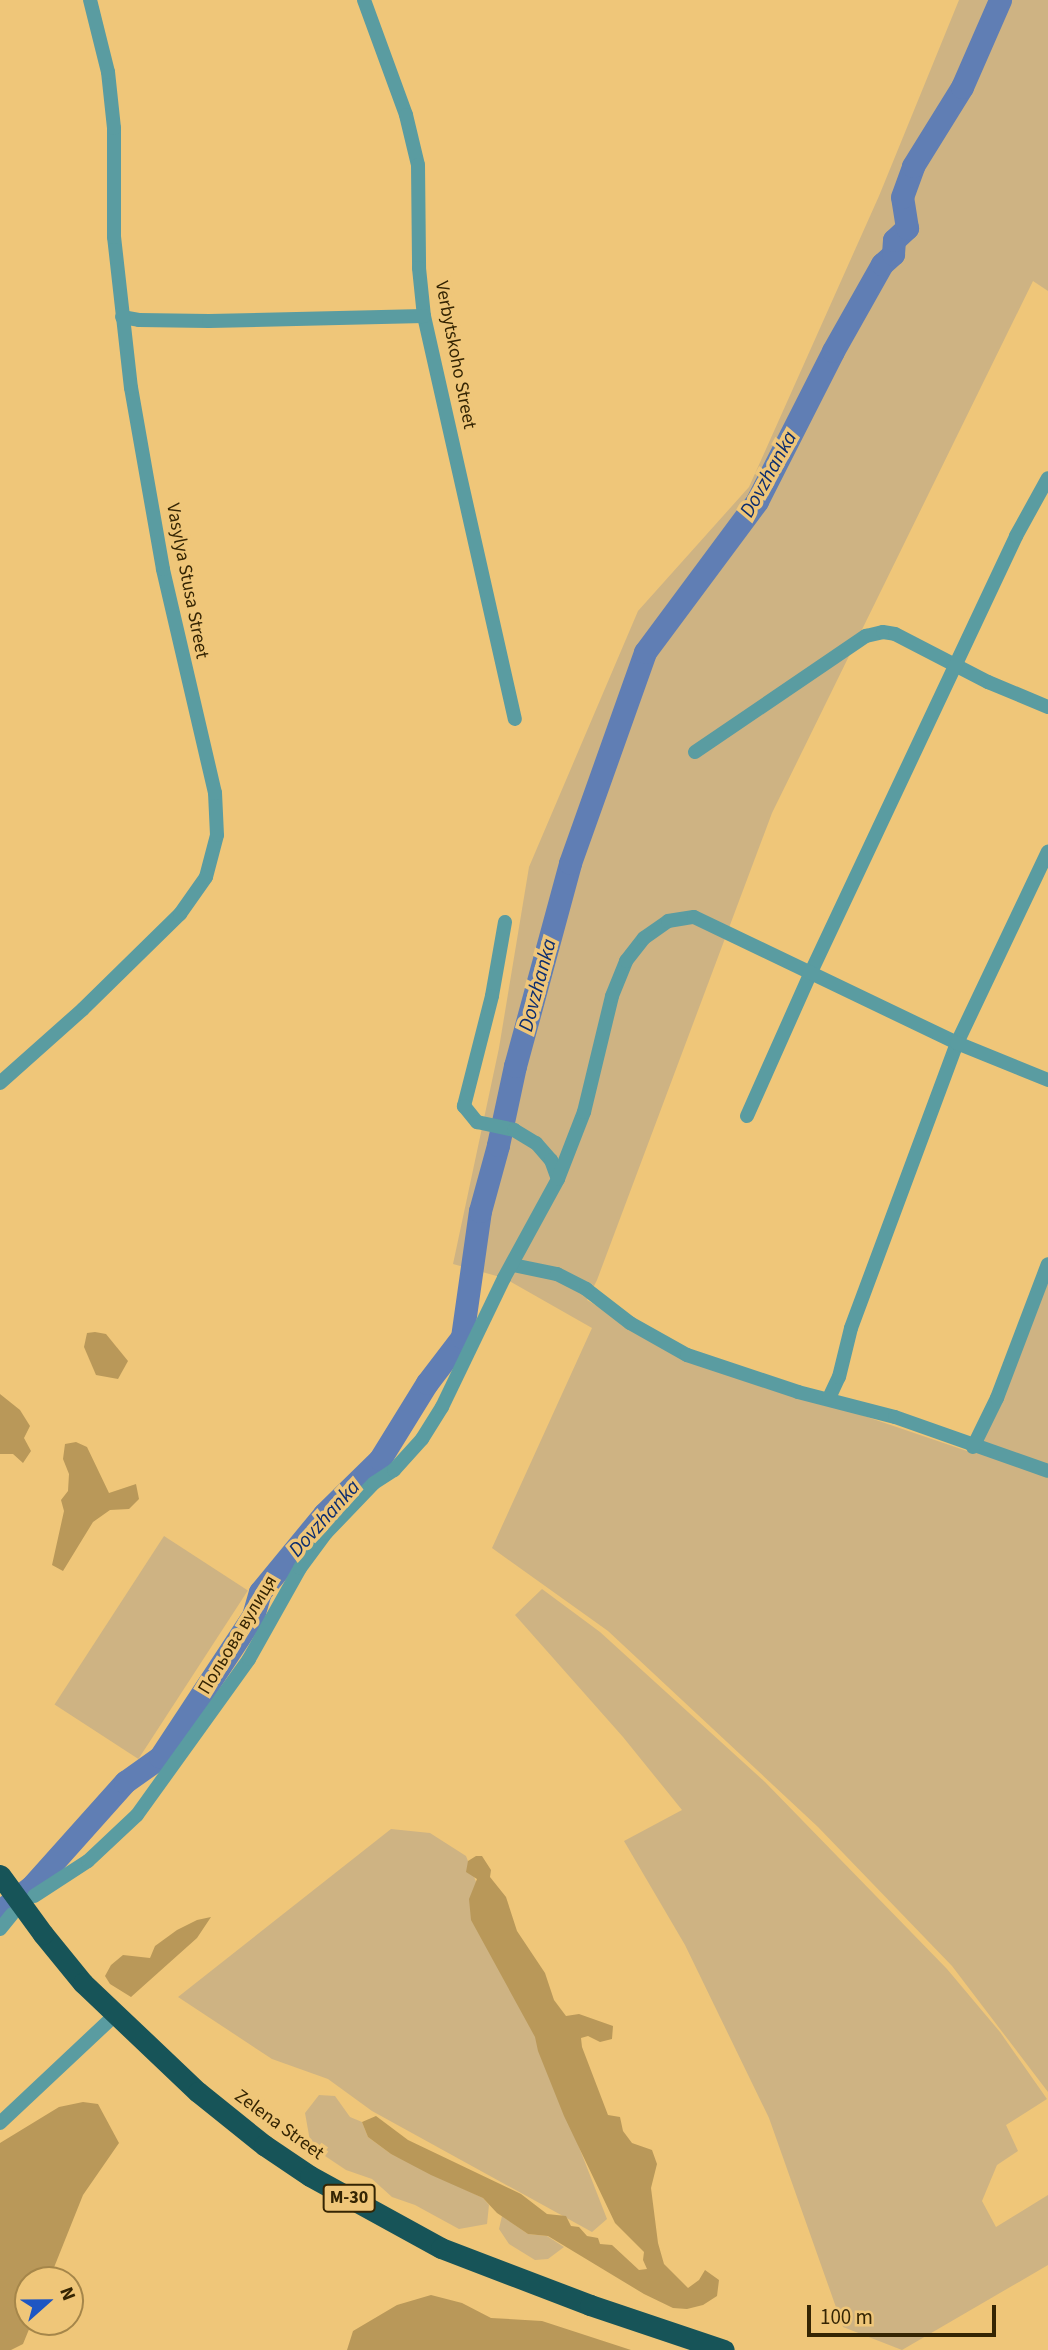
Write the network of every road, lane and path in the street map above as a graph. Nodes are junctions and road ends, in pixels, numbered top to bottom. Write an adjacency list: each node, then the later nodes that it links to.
1 (90, 0): 4 (street, Vasylya Stusa Street)
2 (364, 0): 3 (street, Verbytskoho Street)
3 (424, 316): 4 (street); 8 (street, Verbytskoho Street)
4 (122, 317): 15 (street, Vasylya Stusa Street)
5 (1048, 478): 6 (street)
6 (956, 665): 7 (street); 9 (street); 12 (street)
7 (1048, 707)
8 (515, 719)
9 (695, 751)
10 (1048, 851): 13 (street)
11 (505, 922): 17 (street)
12 (811, 972): 13 (street, Польова вулиця); 16 (street); 17 (street, Польова вулиця)
13 (957, 1043): 14 (street, Польова вулиця); 20 (street)
14 (1048, 1080)
15 (0, 1083)
16 (747, 1116)
17 (558, 1179): 19 (street, Польова вулиця)
18 (1048, 1264): 21 (street)
19 (513, 1265): 20 (street); 24 (street, Польова вулиця)
20 (829, 1398): 21 (street)
21 (974, 1447): 22 (street)
22 (1048, 1471)
23 (0, 1875): 27 (highway, Zelena Street / М-30, bridge)
24 (34, 1896)
25 (12, 1914): 26 (street)
26 (0, 1929)
27 (115, 2015): 28 (street); 29 (highway, Zelena Street / М-30)
28 (0, 2123)
29 (724, 2350)

